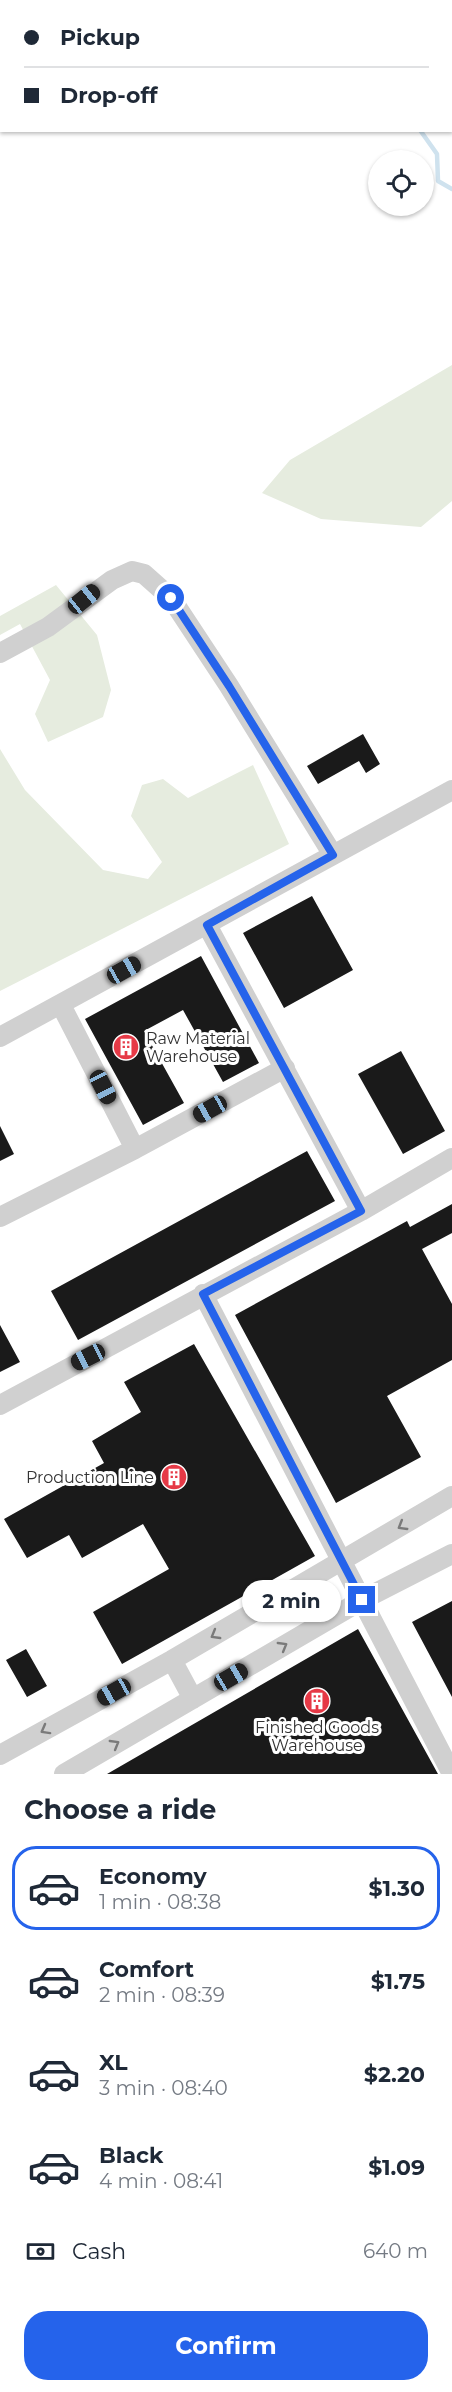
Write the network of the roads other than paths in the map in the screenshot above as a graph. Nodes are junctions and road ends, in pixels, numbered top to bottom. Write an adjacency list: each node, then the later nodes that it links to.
1 (0, 653): 3 (lane)
2 (452, 790): 3 (lane)
3 (333, 855): 4 (lane)
4 (207, 925): 5 (lane); 7 (lane)
5 (61, 1005): 6 (lane); 8 (lane)
6 (0, 1037)
7 (285, 1068): 8 (lane); 10 (lane)
8 (135, 1149): 11 (lane)
9 (452, 1158): 10 (lane)
10 (361, 1211): 12 (lane)
11 (0, 1217)
12 (203, 1294): 13 (lane); 16 (lane)
13 (0, 1405)
14 (452, 1496): 16 (lane, one-way to 16)
15 (452, 1554): 17 (lane)
16 (341, 1562): 17 (lane); 18 (lane, one-way to 18)
17 (362, 1600): 19 (lane, one-way to 17); 22 (lane)
18 (172, 1660): 19 (lane); 20 (lane, one-way to 20)
19 (193, 1699): 21 (lane, one-way to 19)
20 (0, 1755)
21 (64, 1774)
22 (452, 1774)

